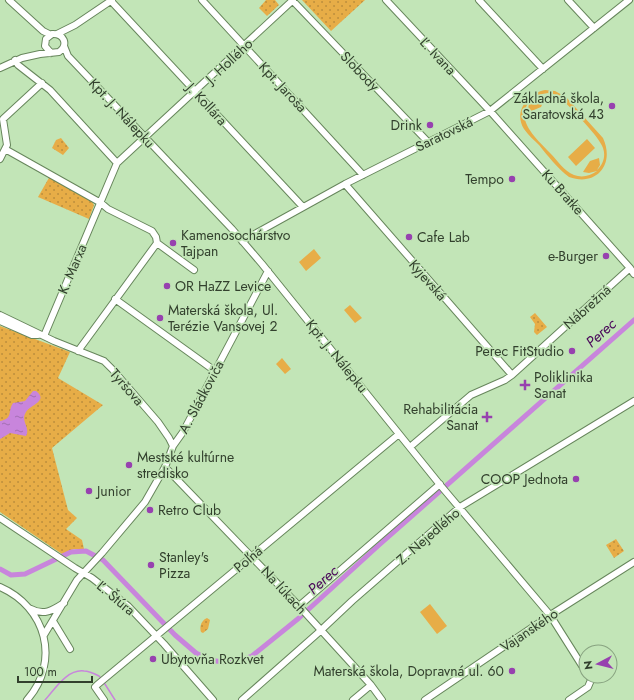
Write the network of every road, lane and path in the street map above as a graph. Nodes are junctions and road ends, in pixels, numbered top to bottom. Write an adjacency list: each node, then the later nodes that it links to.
1 (8, 0): 11 (street)
2 (112, 0): 9 (street); 25 (street, J. Kollára)
3 (202, 0): 16 (street, Kpt. Jaroša)
4 (293, 0): 16 (street, J. Hollého); 28 (street, Slobody)
5 (386, 0): 26 (street, Ľ. Ivana)
6 (479, 0): 23 (street)
7 (568, 0): 10 (street)
8 (628, 0): 10 (street, Saratovská)
9 (72, 27): 12 (street); 13 (street)
10 (594, 28): 23 (street, Saratovská)
11 (43, 31): 12 (street); 14 (street)
12 (54, 34): 13 (street); 14 (street)
13 (64, 39): 15 (street)
14 (45, 42): 18 (street); 19 (street)
15 (64, 46): 17 (street); 20 (street, Kpt. J. Nálepku)
16 (245, 46): 25 (street, J. Hollého); 32 (street, Kpt. Jaroša)
17 (60, 52): 18 (street); 20 (street, Kpt. J. Nálepku)
18 (51, 53): 19 (street)
19 (40, 54): 21 (street)
20 (68, 56): 27 (street, Kpt. J. Nálepku)
21 (15, 60): 22 (street); 24 (street)
22 (0, 68)
23 (543, 69): 26 (street, Saratovská)
24 (42, 83): 29 (street); 31 (street)
25 (195, 92): 27 (street, J. Hollého); 35 (street, J. Kollára)
26 (490, 111): 28 (street, Saratovská); 38 (street, Ku Bratke)
27 (145, 138): 31 (street, K. Marxa); 36 (street, Kpt. J. Nálepku)
28 (428, 142): 32 (street, Saratovská)
29 (5, 149): 30 (street); 34 (street)
30 (0, 158)
31 (117, 163): 34 (street, K. Marxa)
32 (363, 175): 33 (street, Saratovská)
33 (345, 184): 35 (street, Saratovská); 48 (street, Kyjevská)
34 (100, 203): 37 (street); 45 (street, K. Marxa)
35 (303, 207): 36 (street, Saratovská)
36 (242, 240): 40 (street, Kpt. J. Nálepku)
37 (157, 243): 39 (street); 42 (street)
38 (630, 268): 41 (street, Ku Bratke); 48 (street, Nábrežná)
39 (194, 270)
40 (268, 271): 47 (street, A. Sládkoviča); 50 (street, Kpt. J. Nálepku)
41 (634, 274)
42 (115, 299): 46 (street); 47 (street)
43 (0, 315): 45 (street, Tyršova)
44 (0, 321): 45 (street, Tyršova)
45 (44, 336): 46 (street, Tyršova)
46 (78, 351): 51 (street, Tyršova)
47 (215, 371): 51 (street, A. Sládkoviča)
48 (512, 375): 52 (street, Nábrežná)
49 (634, 401): 55 (street, Z. Nejedlého)
50 (399, 434): 52 (street, Kpt. J. Nálepku); 57 (street, Poľná)
51 (173, 446): 53 (street, A. Sládkoviča)
52 (410, 447): 54 (street, Kpt. J. Nálepku)
53 (164, 469): 57 (street, Na lúkach); 59 (street, A. Sládkoviča)
54 (442, 487): 55 (street, Kpt. J. Nálepku); 62 (street)
55 (460, 508): 64 (street, Kpt. J. Nálepku); 66 (street, Z. Nejedlého)
56 (0, 518): 59 (street, Ľ. Štúra)
57 (252, 556): 62 (street, Na lúkach); 68 (street, Poľná)
58 (634, 562): 64 (street, Vajanského)
59 (84, 574): 61 (street, A. Sládkoviča); 68 (street, Ľ. Štúra)
60 (0, 587): 63 (street)
61 (65, 602): 63 (street); 65 (street, A. Sládkoviča)
62 (301, 607): 66 (street, Na lúkach)
63 (31, 610): 67 (street)
64 (550, 615): 70 (street, Kpt. J. Nálepku); 79 (street, Vajanského)
65 (53, 621): 67 (street, A. Sládkoviča); 69 (street)
66 (321, 630): 72 (street, Na lúkach); 76 (street, Z. Nejedlého)
67 (44, 635): 73 (street)
68 (156, 636): 74 (street, Poľná); 75 (street, Ľ. Štúra)
69 (70, 649)
70 (578, 659)
71 (590, 684): 80 (street)
72 (370, 685): 77 (street); 78 (street, Na lúkach)
73 (27, 700)
74 (104, 700)
75 (213, 700)
76 (242, 700)
77 (353, 700)
78 (382, 700)
79 (425, 700)
80 (569, 700)

